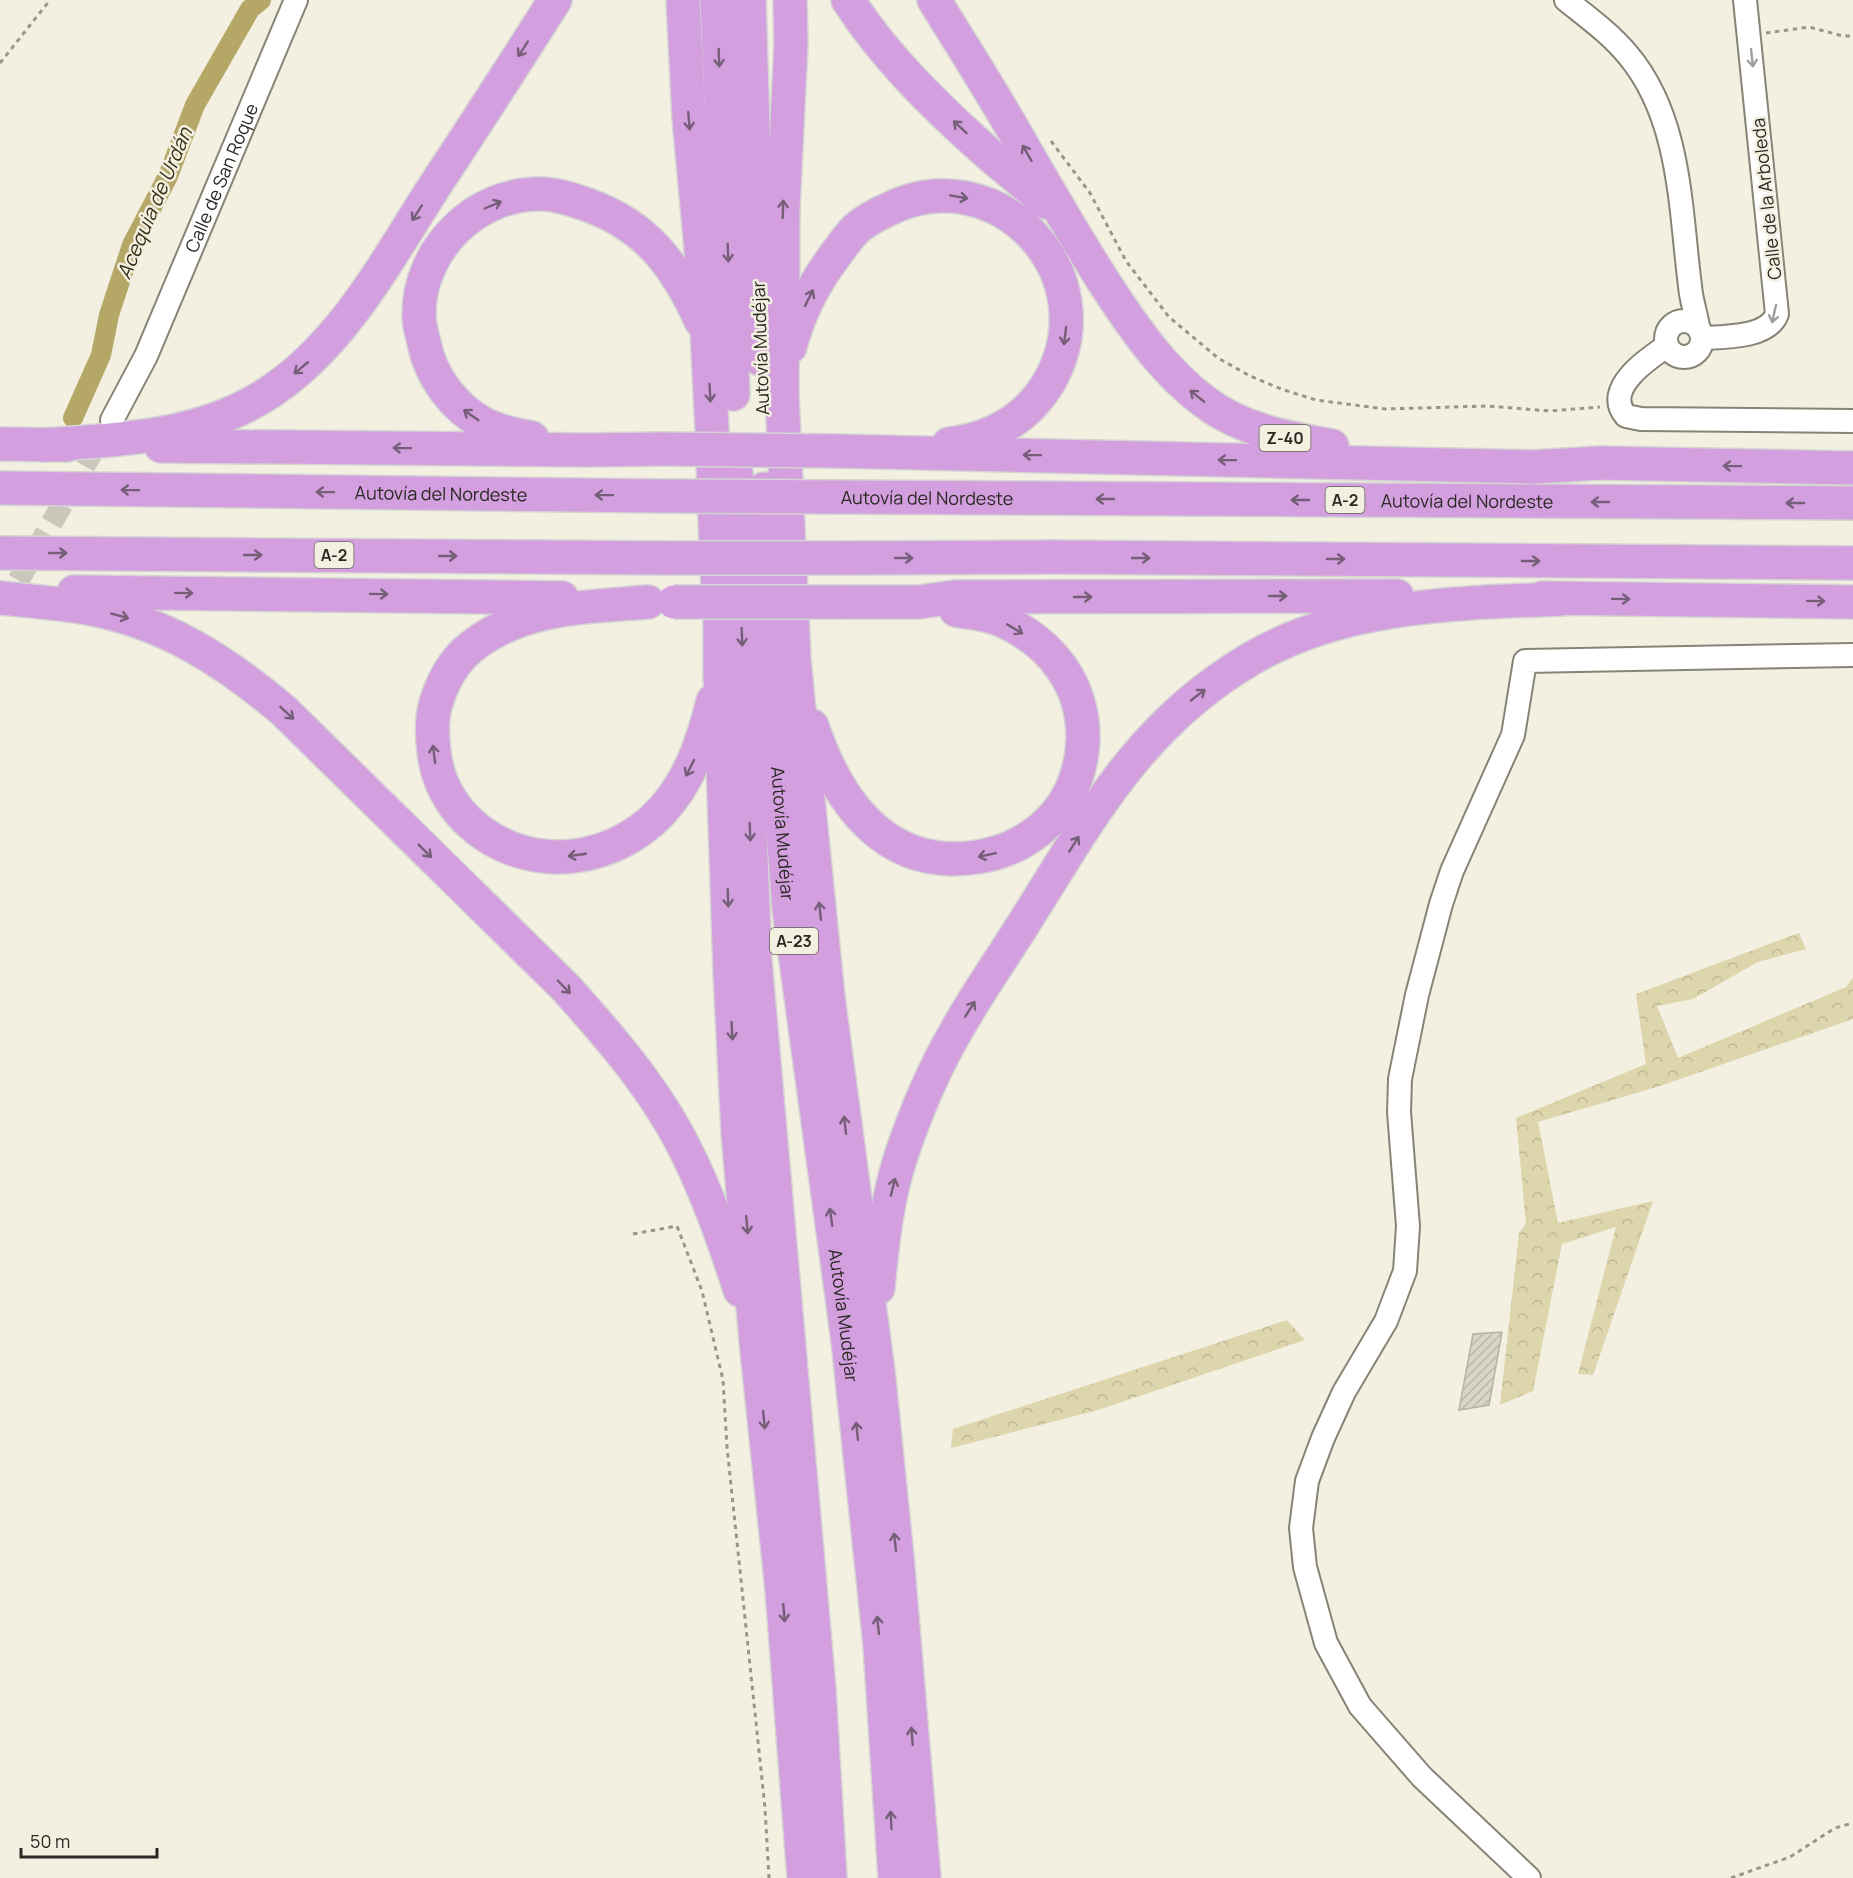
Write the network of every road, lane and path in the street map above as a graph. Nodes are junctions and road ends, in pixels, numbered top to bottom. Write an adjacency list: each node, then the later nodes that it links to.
1 (50, 0): 14 (path)
2 (296, 0): 23 (street, Calle de San Roque)
3 (555, 0): 26 (highway, one-way to 26)
4 (683, 0): 19 (highway, one-way to 19)
5 (717, 0): 50 (highway, Autovía Mudéjar / A-23, one-way to 50)
6 (749, 0): 51 (highway, Autovía Mudéjar / A-23, one-way to 6)
7 (790, 0): 21 (highway, one-way to 7)
8 (848, 0): 16 (highway, Z-40, one-way to 8)
9 (934, 0): 16 (highway, one-way to 9)
10 (1566, 0): 17 (street)
11 (1745, 0): 12 (street, Calle de la Arboleda)
12 (1749, 35): 13 (path); 18 (street, Calle de la Arboleda, one-way to 18)
13 (1853, 36)
14 (0, 63)
15 (1050, 141): 22 (path)
16 (1066, 222): 29 (highway, Z-40, one-way to 16)
17 (1690, 290): 18 (street); 20 (street)
18 (1700, 332): 20 (street, Calle de la Arboleda); 20 (street)
19 (707, 334): 27 (highway, one-way to 19); 43 (highway, one-way to 43)
20 (1670, 335): 22 (street)
21 (782, 394): 28 (highway, one-way to 28); 42 (highway)
22 (1620, 405): 24 (street)
23 (112, 420)
24 (1853, 421)
25 (0, 444): 26 (highway)
26 (44, 445): 27 (highway, one-way to 26)
27 (586, 450): 28 (highway, bridge)
28 (875, 452): 29 (highway, one-way to 28)
29 (1600, 463): 30 (highway, Z-40, one-way to 29)
30 (1853, 468)
31 (0, 488): 32 (highway, Autovía del Nordeste / A-2, one-way to 31, bridge)
32 (1853, 503)
33 (0, 553): 34 (highway, A-2, one-way to 34, bridge)
34 (1853, 563)
35 (0, 593): 38 (highway, one-way to 38)
36 (0, 598): 45 (highway, one-way to 45)
37 (1562, 599): 39 (highway, one-way to 37); 40 (highway, one-way to 40); 46 (highway, one-way to 37)
38 (661, 602): 39 (highway, bridge); 43 (highway, one-way to 38)
39 (920, 602): 42 (highway, one-way to 42)
40 (1853, 602)
41 (1853, 655): 53 (street)
42 (794, 660): 46 (highway, one-way to 42)
43 (720, 672): 45 (highway, one-way to 45)
44 (633, 1234): 48 (path)
45 (756, 1341): 49 (highway, one-way to 49)
46 (878, 1371): 52 (highway, one-way to 46)
47 (1853, 1823): 54 (path)
48 (769, 1878)
49 (804, 1878)
50 (830, 1878)
51 (894, 1878)
52 (924, 1878)
53 (1529, 1878)
54 (1731, 1878)

